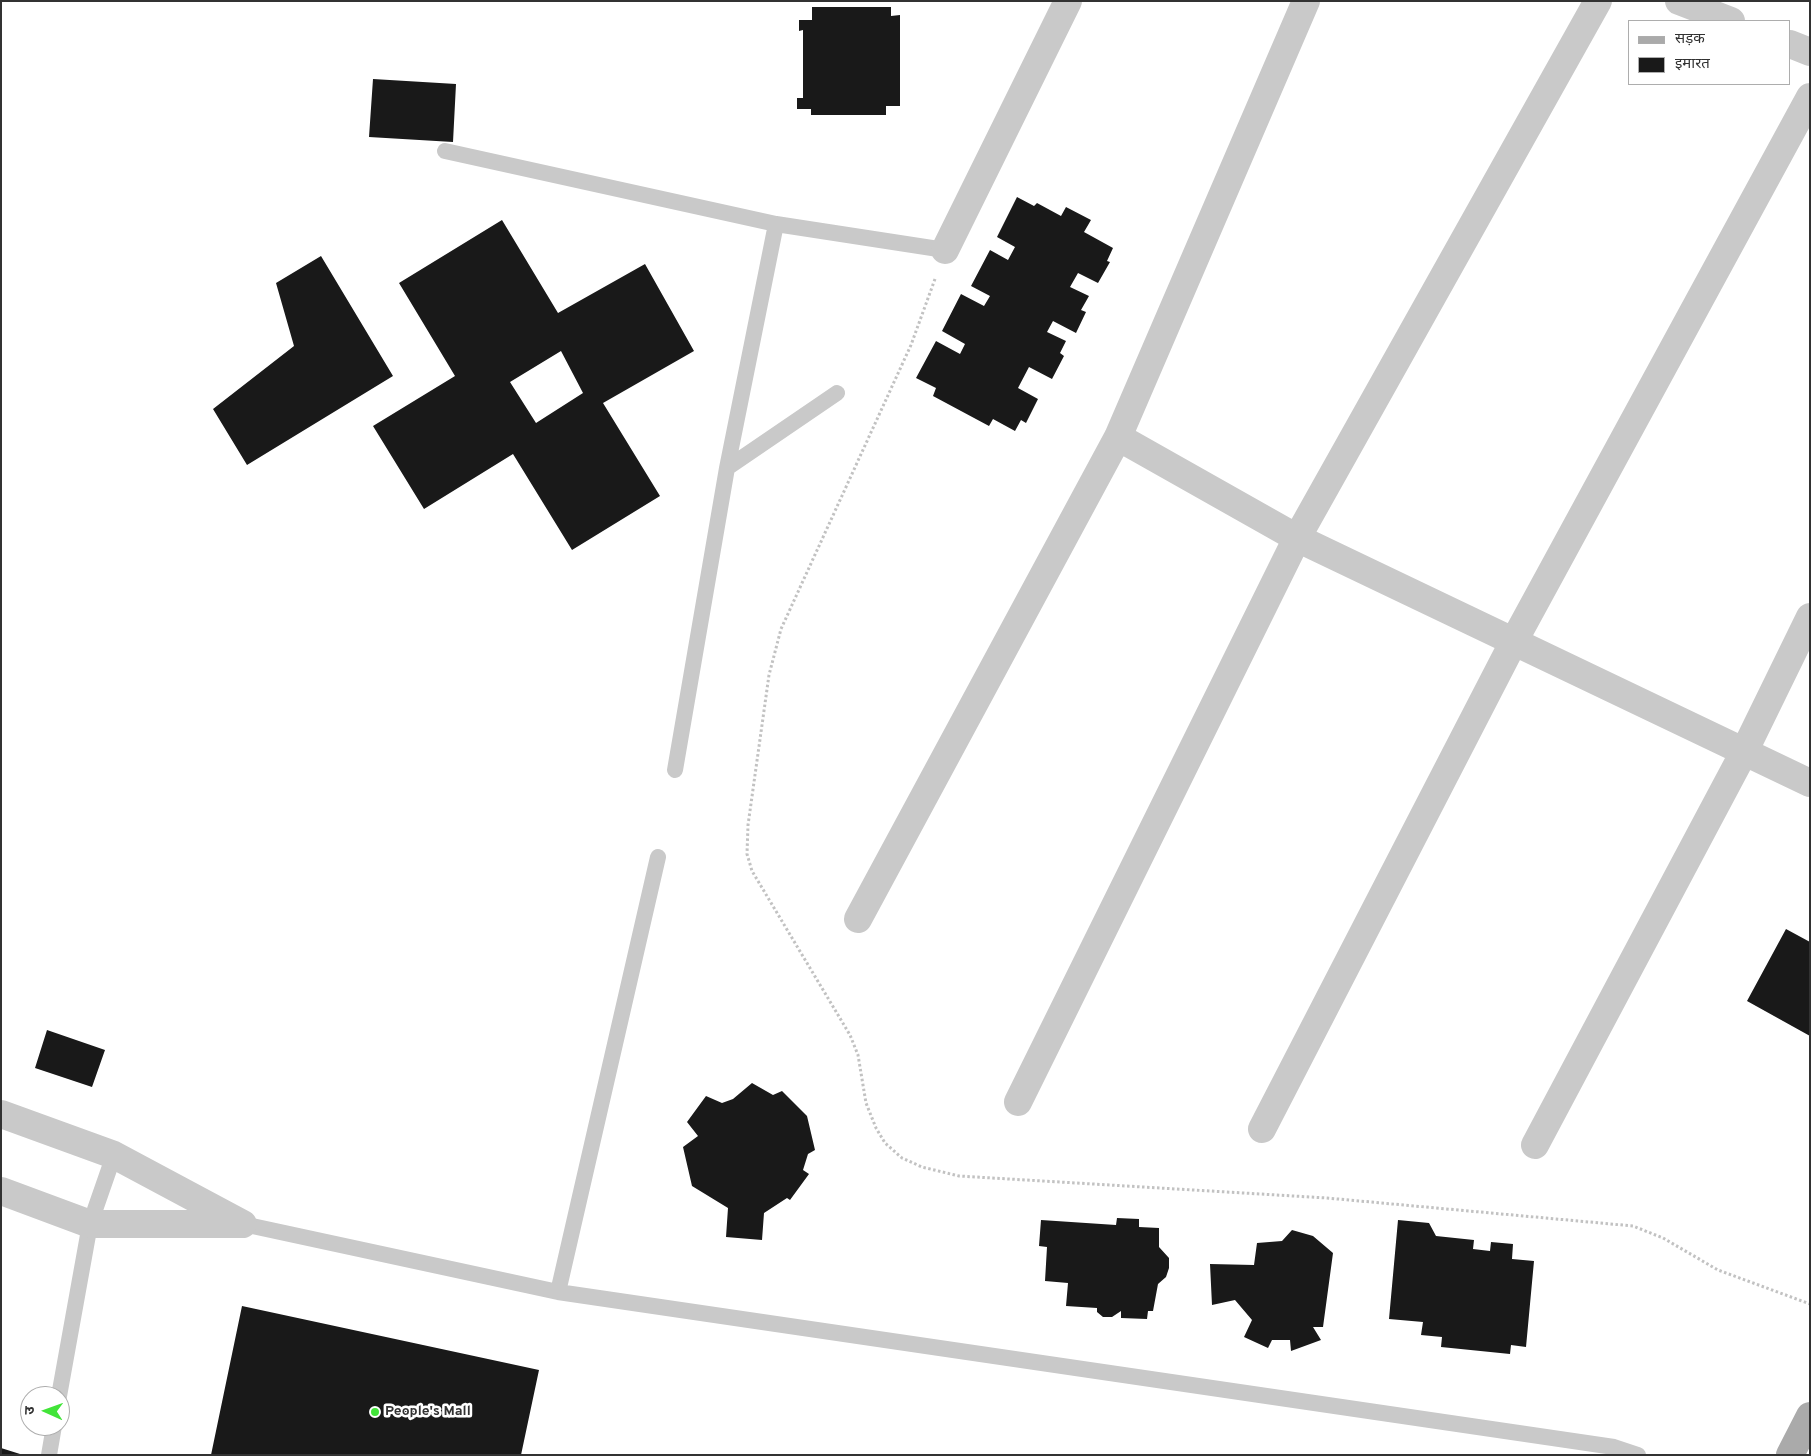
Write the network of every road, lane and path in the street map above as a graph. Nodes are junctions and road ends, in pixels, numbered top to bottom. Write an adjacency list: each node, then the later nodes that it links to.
1 (1068, 1): 11 (street)
2 (1306, 1): 13 (street)
3 (1598, 1): 15 (street)
4 (1679, 1): 5 (street)
5 (1728, 20)
6 (1791, 44): 7 (street)
7 (1810, 52)
8 (1810, 97): 17 (street)
9 (445, 151): 10 (lane)
10 (776, 224): 11 (lane); 14 (lane)
11 (945, 250)
12 (837, 393): 14 (lane)
13 (1118, 437): 15 (street); 22 (street)
14 (727, 468): 19 (lane)
15 (1297, 538): 17 (street); 23 (street)
16 (1810, 617): 18 (street)
17 (1514, 641): 18 (street); 25 (street)
18 (1744, 752): 20 (street); 26 (street)
19 (675, 770)
20 (1810, 783)
21 (658, 857): 31 (lane)
22 (858, 919)
23 (1018, 1102)
24 (1, 1114): 27 (street)
25 (1262, 1129)
26 (1535, 1145)
27 (114, 1155): 29 (lane); 30 (street)
28 (1, 1191): 29 (street)
29 (90, 1224): 30 (street); 32 (lane)
30 (243, 1224): 31 (lane)
31 (558, 1292): 35 (lane)
32 (61, 1386)
33 (1810, 1416): 38 (main road)
34 (52, 1436): 36 (lane)
35 (1612, 1451): 37 (lane)
36 (49, 1455)
37 (1638, 1455)
38 (1790, 1455)

